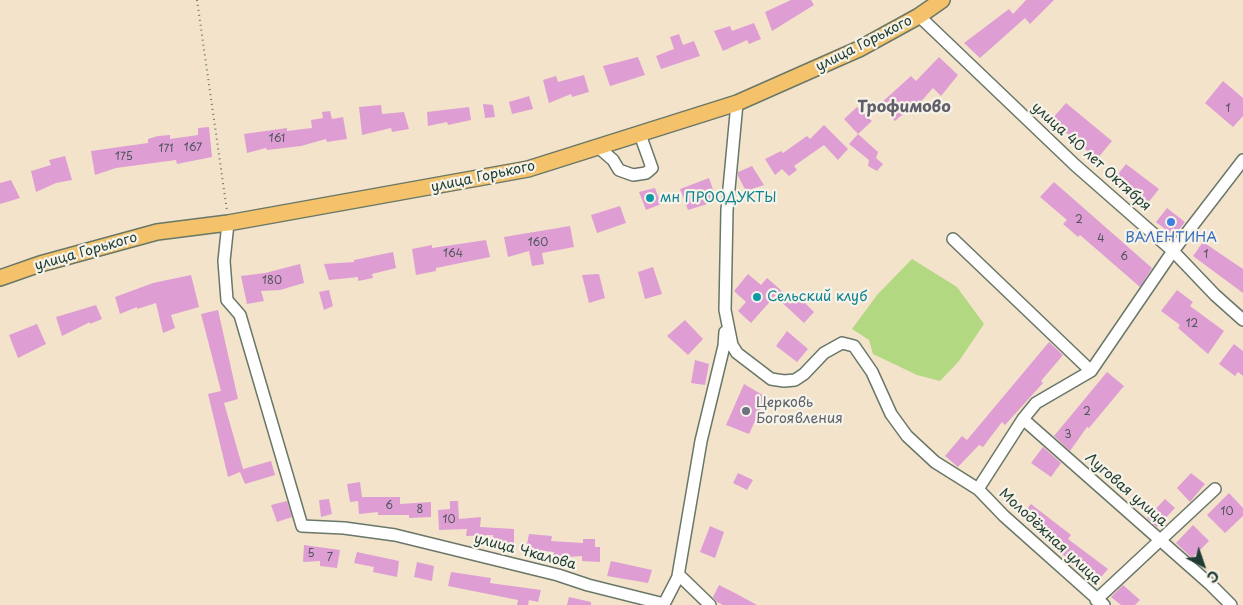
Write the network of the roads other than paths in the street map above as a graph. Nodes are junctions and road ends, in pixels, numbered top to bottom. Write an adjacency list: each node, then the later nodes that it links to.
1 (942, 0): 2 (main road, улица Горького)
2 (919, 16): 3 (main road, улица Горького); 9 (street, улица 40 лет Октября)
3 (738, 103): 4 (main road, улица Горького); 11 (street)
4 (643, 133): 5 (main road, улица Горького); 5 (street)
5 (598, 147): 7 (main road, улица Горького)
6 (1243, 160): 9 (street, Молодёжная улица)
7 (228, 223): 10 (main road, улица Горького); 20 (street, улица Чкалова)
8 (953, 239): 13 (street)
9 (1172, 251): 12 (street, улица 40 лет Октября); 13 (street, Молодёжная улица)
10 (0, 278)
11 (725, 310): 15 (street, Молодёжная улица); 18 (street, улица Чкалова)
12 (1243, 320)
13 (1091, 370): 14 (street, Молодёжная улица)
14 (1023, 419): 15 (street, Молодёжная улица); 17 (street, Луговая улица)
15 (978, 489): 19 (street, Молодёжная улица)
16 (1215, 489): 17 (street)
17 (1160, 539): 19 (street); 22 (street, Луговая улица)
18 (679, 575): 20 (street, улица Чкалова); 21 (street)
19 (1100, 602)
20 (664, 605)
21 (710, 605)
22 (1231, 605)

